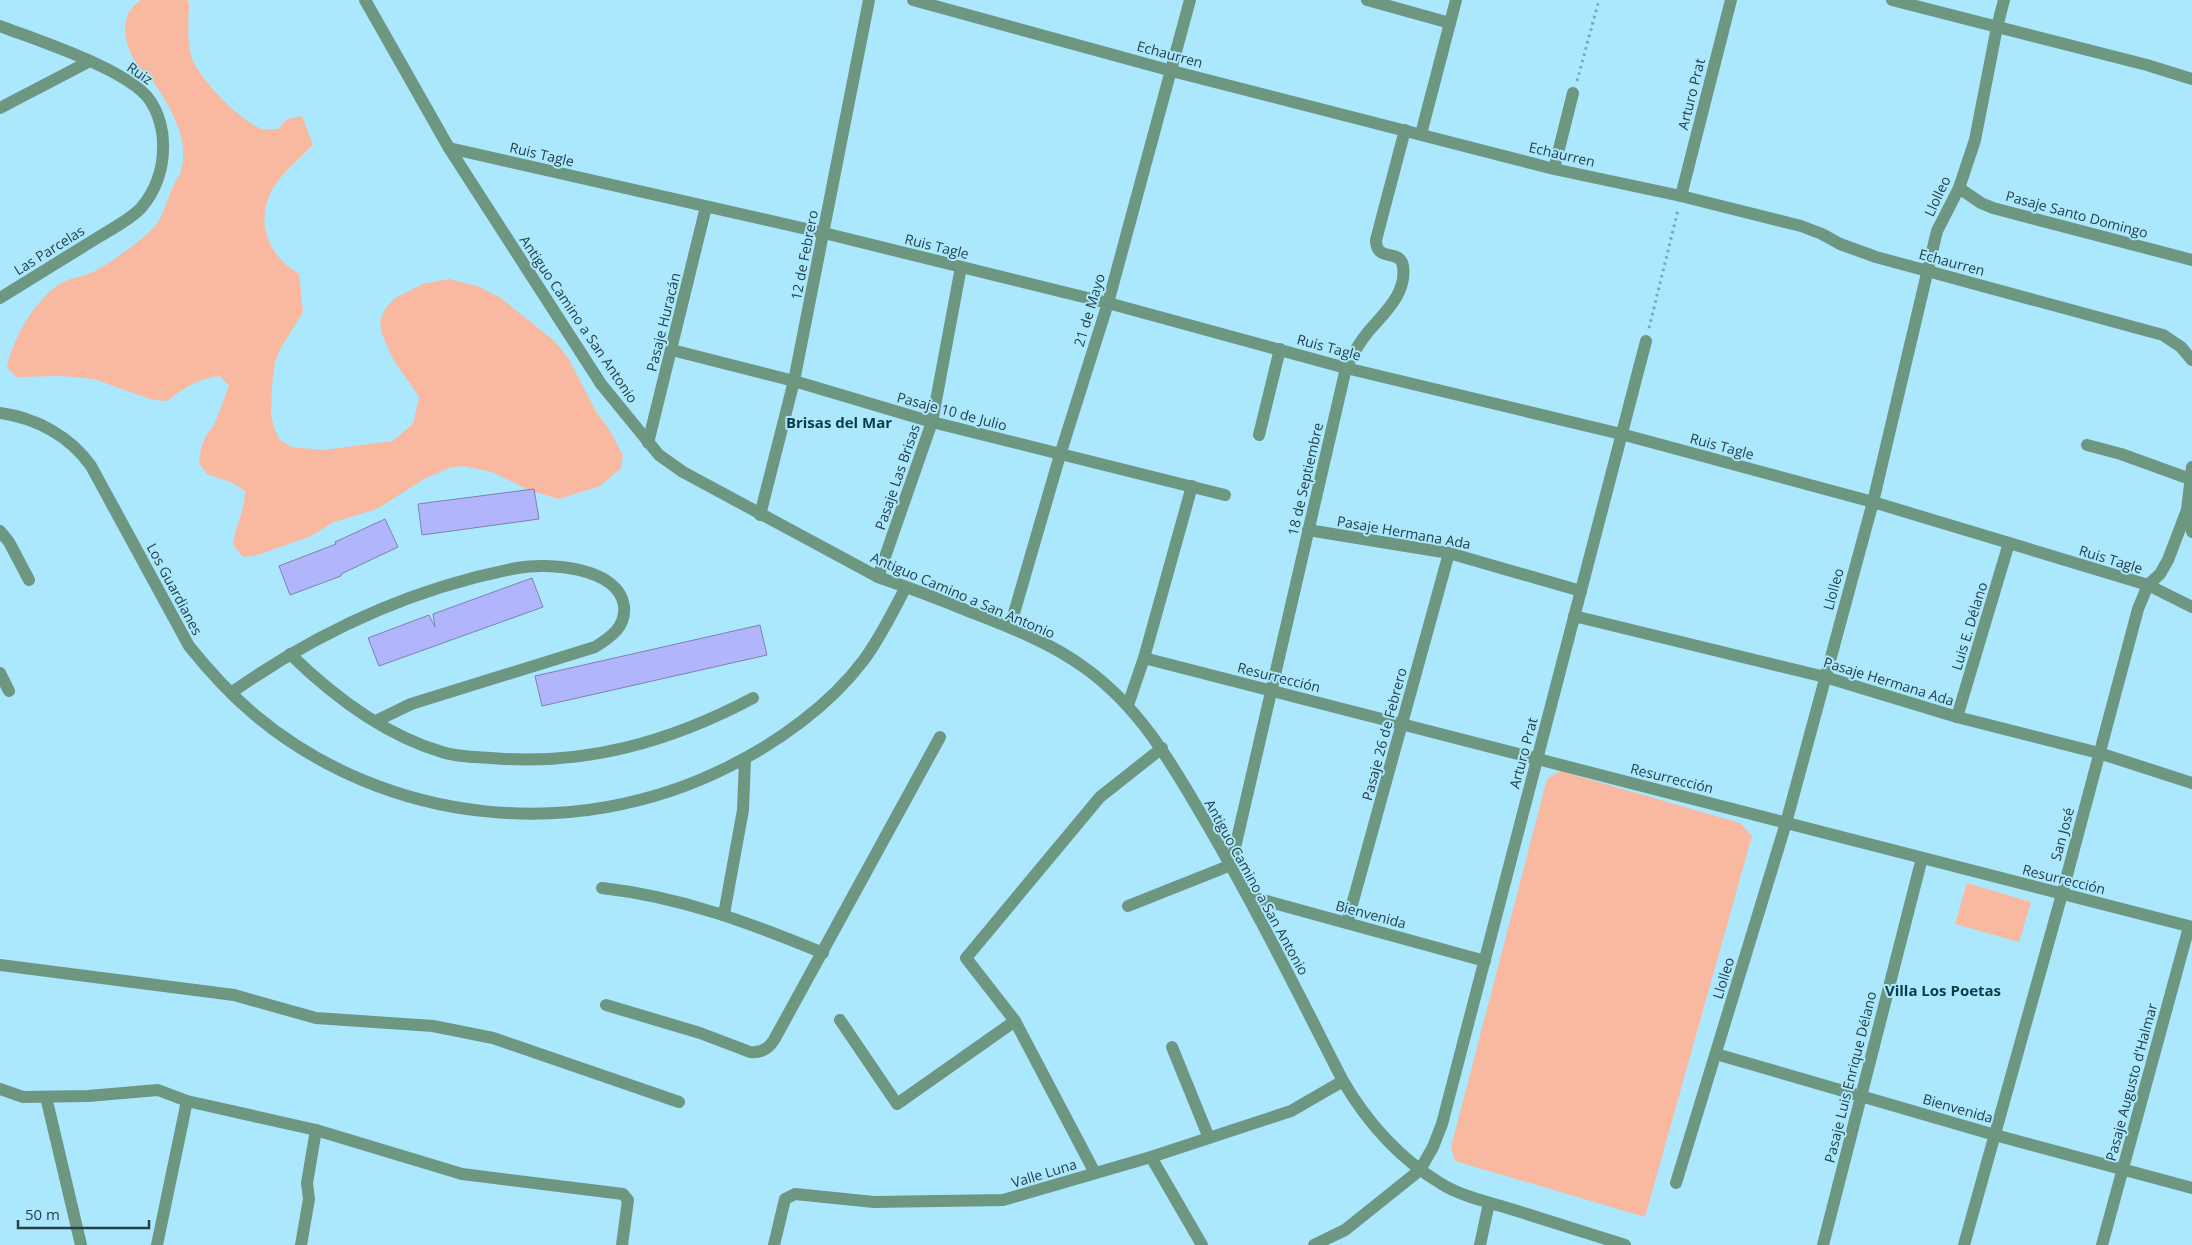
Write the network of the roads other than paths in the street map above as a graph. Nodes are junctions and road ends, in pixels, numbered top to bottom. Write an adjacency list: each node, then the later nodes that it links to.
1 (365, 0): 20 (street, Antiguo Camino a San Antonio)
2 (869, 0): 26 (street, 12 de Febrero)
3 (913, 0): 14 (street, Echaurren)
4 (1190, 0): 14 (street, 21 de Mayo)
5 (1367, 0): 10 (street)
6 (1456, 0): 10 (street)
7 (1731, 0): 23 (street, Arturo Prat)
8 (1892, 0): 12 (street)
9 (2004, 0): 12 (street, Llolleo)
10 (1450, 23): 19 (street)
11 (0, 26): 13 (street, Ruiz)
12 (1997, 27): 15 (street); 22 (street, Llolleo)
13 (90, 61): 17 (street); 25 (street, Ruiz)
14 (1172, 71): 18 (street, Echaurren); 31 (street, 21 de Mayo)
15 (2192, 79)
16 (1573, 94): 21 (street)
17 (0, 108)
18 (1405, 130): 19 (street, Echaurren); 36 (street, 18 de Septiembre)
19 (1421, 134): 21 (street, Echaurren)
20 (450, 148): 24 (street, Ruis Tagle); 42 (street, Antiguo Camino a San Antonio)
21 (1554, 169): 23 (street, Echaurren)
22 (1959, 188): 27 (street, Pasaje Santo Domingo); 29 (street, Llolleo)
23 (1681, 196): 29 (street, Echaurren)
24 (706, 207): 26 (street, Ruis Tagle); 33 (street, Pasaje Huracán)
25 (113, 228): 30 (street, Las Parcelas)
26 (824, 233): 28 (street, Ruis Tagle); 37 (street, 12 de Febrero)
27 (2192, 260)
28 (961, 267): 31 (street, Ruis Tagle); 39 (street, Pasaje Las Brisas)
29 (1928, 271): 35 (street, Echaurren); 48 (street, Llolleo)
30 (1, 294)
31 (1108, 303): 34 (street, Ruis Tagle); 44 (street, 21 de Mayo)
32 (1646, 341): 40 (street, Arturo Prat)
33 (672, 350): 37 (street, Pasaje 10 de Julio); 42 (street, Pasaje Huracán)
34 (1280, 350): 36 (street, Ruis Tagle); 41 (street)
35 (2192, 360)
36 (1346, 368): 40 (street, Ruis Tagle); 51 (street, 18 de Septiembre)
37 (794, 381): 39 (street, Pasaje 10 de Julio); 50 (street, 12 de Febrero)
38 (0, 414): 70 (street, Los Guardianes)
39 (932, 422): 44 (street, Pasaje 10 de Julio); 56 (street, Pasaje Las Brisas)
40 (1621, 434): 48 (street, Ruis Tagle); 60 (street, Arturo Prat)
41 (1259, 435)
42 (648, 443): 50 (street, Antiguo Camino a San Antonio)
43 (2087, 445): 45 (street)
44 (1060, 456): 46 (street, Pasaje 10 de Julio); 63 (street, 21 de Mayo)
45 (2191, 473): 49 (street, San José)
46 (1192, 486): 47 (street, Pasaje 10 de Julio); 65 (street)
47 (1225, 495)
48 (1873, 502): 54 (street, Ruis Tagle); 67 (street, Llolleo)
49 (2187, 510): 53 (street); 58 (street, San José)
50 (760, 514): 56 (street, Antiguo Camino a San Antonio)
51 (1308, 530): 55 (street, Pasaje Hermana Ada); 69 (street, 18 de Septiembre)
52 (0, 531): 57 (street)
53 (2192, 532)
54 (2009, 543): 58 (street, Ruis Tagle); 73 (street, Luis E. Délano)
55 (1449, 552): 60 (street, Pasaje Hermana Ada); 75 (street, Pasaje 26 de Febrero)
56 (878, 577): 59 (street, Antiguo Camino a San Antonio)
57 (29, 580)
58 (2148, 585): 61 (street, Ruis Tagle); 78 (street, San José)
59 (906, 587): 63 (street, Antiguo Camino a San Antonio); 79 (street, Los Guardianes)
60 (1581, 591): 62 (street, Arturo Prat)
61 (2192, 607)
62 (1574, 616): 67 (street, Pasaje Hermana Ada); 80 (street, Arturo Prat)
63 (1010, 627): 72 (street, Antiguo Camino a San Antonio)
64 (290, 654): 70 (street); 74 (street); 74 (street)
65 (1144, 658): 69 (street, Resurrección); 72 (street)
66 (0, 673): 68 (street)
67 (1825, 677): 73 (street, Pasaje Hermana Ada); 82 (street, Llolleo)
68 (9, 690)
69 (1271, 690): 75 (street, Resurrección); 84 (street, 18 de Septiembre)
70 (231, 693): 79 (street, Los Guardianes)
71 (753, 698): 74 (street)
72 (1128, 705): 77 (street, Antiguo Camino a San Antonio)
73 (1957, 717): 78 (street, Pasaje Hermana Ada)
74 (376, 721)
75 (1402, 724): 80 (street, Resurrección); 90 (street, Pasaje 26 de Febrero)
76 (940, 737): 92 (street)
77 (1162, 748): 84 (street, Antiguo Camino a San Antonio); 97 (street)
78 (2099, 753): 81 (street, Pasaje Hermana Ada); 86 (street, San José)
79 (745, 759): 89 (street)
80 (1537, 759): 82 (street, Resurrección); 93 (street, Arturo Prat)
81 (2192, 783)
82 (1786, 823): 83 (street, Resurrección); 99 (street, Llolleo)
83 (1922, 858): 86 (street, Resurrección); 102 (street, Pasaje Luis Enrique Délano)
84 (1231, 865): 87 (street, Antiguo Camino a San Antonio); 88 (street)
85 (602, 888): 89 (street)
86 (2062, 894): 91 (street, Resurrección); 107 (street, San José)
87 (1248, 896): 90 (street, Bienvenida); 100 (street, Antiguo Camino a San Antonio)
88 (1128, 906)
89 (724, 914): 92 (street)
90 (1347, 922): 93 (street, Bienvenida)
91 (2191, 927): 110 (street, Pasaje Augusto d'Halmar)
92 (823, 953): 95 (street)
93 (1485, 961): 111 (street, Arturo Prat)
94 (0, 965): 105 (street)
95 (606, 1005)
96 (840, 1020): 97 (street)
97 (1015, 1021): 112 (street)
98 (1172, 1047): 108 (street)
99 (1716, 1054): 102 (street, Bienvenida); 113 (street, Llolleo)
100 (1343, 1081): 108 (street, Valle Luna); 111 (street, Antiguo Camino a San Antonio)
101 (0, 1089): 103 (street)
102 (1861, 1096): 107 (street, Bienvenida); 125 (street, Pasaje Luis Enrique Délano)
103 (46, 1097): 104 (street); 116 (street)
104 (186, 1101): 106 (street); 117 (street)
105 (679, 1102)
106 (316, 1130): 118 (street); 119 (street)
107 (1995, 1135): 110 (street, Bienvenida); 126 (street, San José)
108 (1209, 1138): 109 (street, Valle Luna)
109 (1151, 1157): 112 (street, Valle Luna); 121 (street)
110 (2123, 1169): 114 (street, Bienvenida); 127 (street, Pasaje Augusto d'Halmar)
111 (1420, 1170): 115 (street, Antiguo Camino a San Antonio); 122 (street)
112 (1095, 1173): 120 (street, Valle Luna)
113 (1676, 1183)
114 (2192, 1188)
115 (1489, 1202): 123 (street); 124 (street, Antiguo Camino a San Antonio)
116 (81, 1245)
117 (157, 1245)
118 (301, 1245)
119 (622, 1245)
120 (774, 1245)
121 (1202, 1245)
122 (1314, 1245)
123 (1480, 1245)
124 (1625, 1245)
125 (1823, 1245)
126 (1964, 1245)
127 (2102, 1245)

